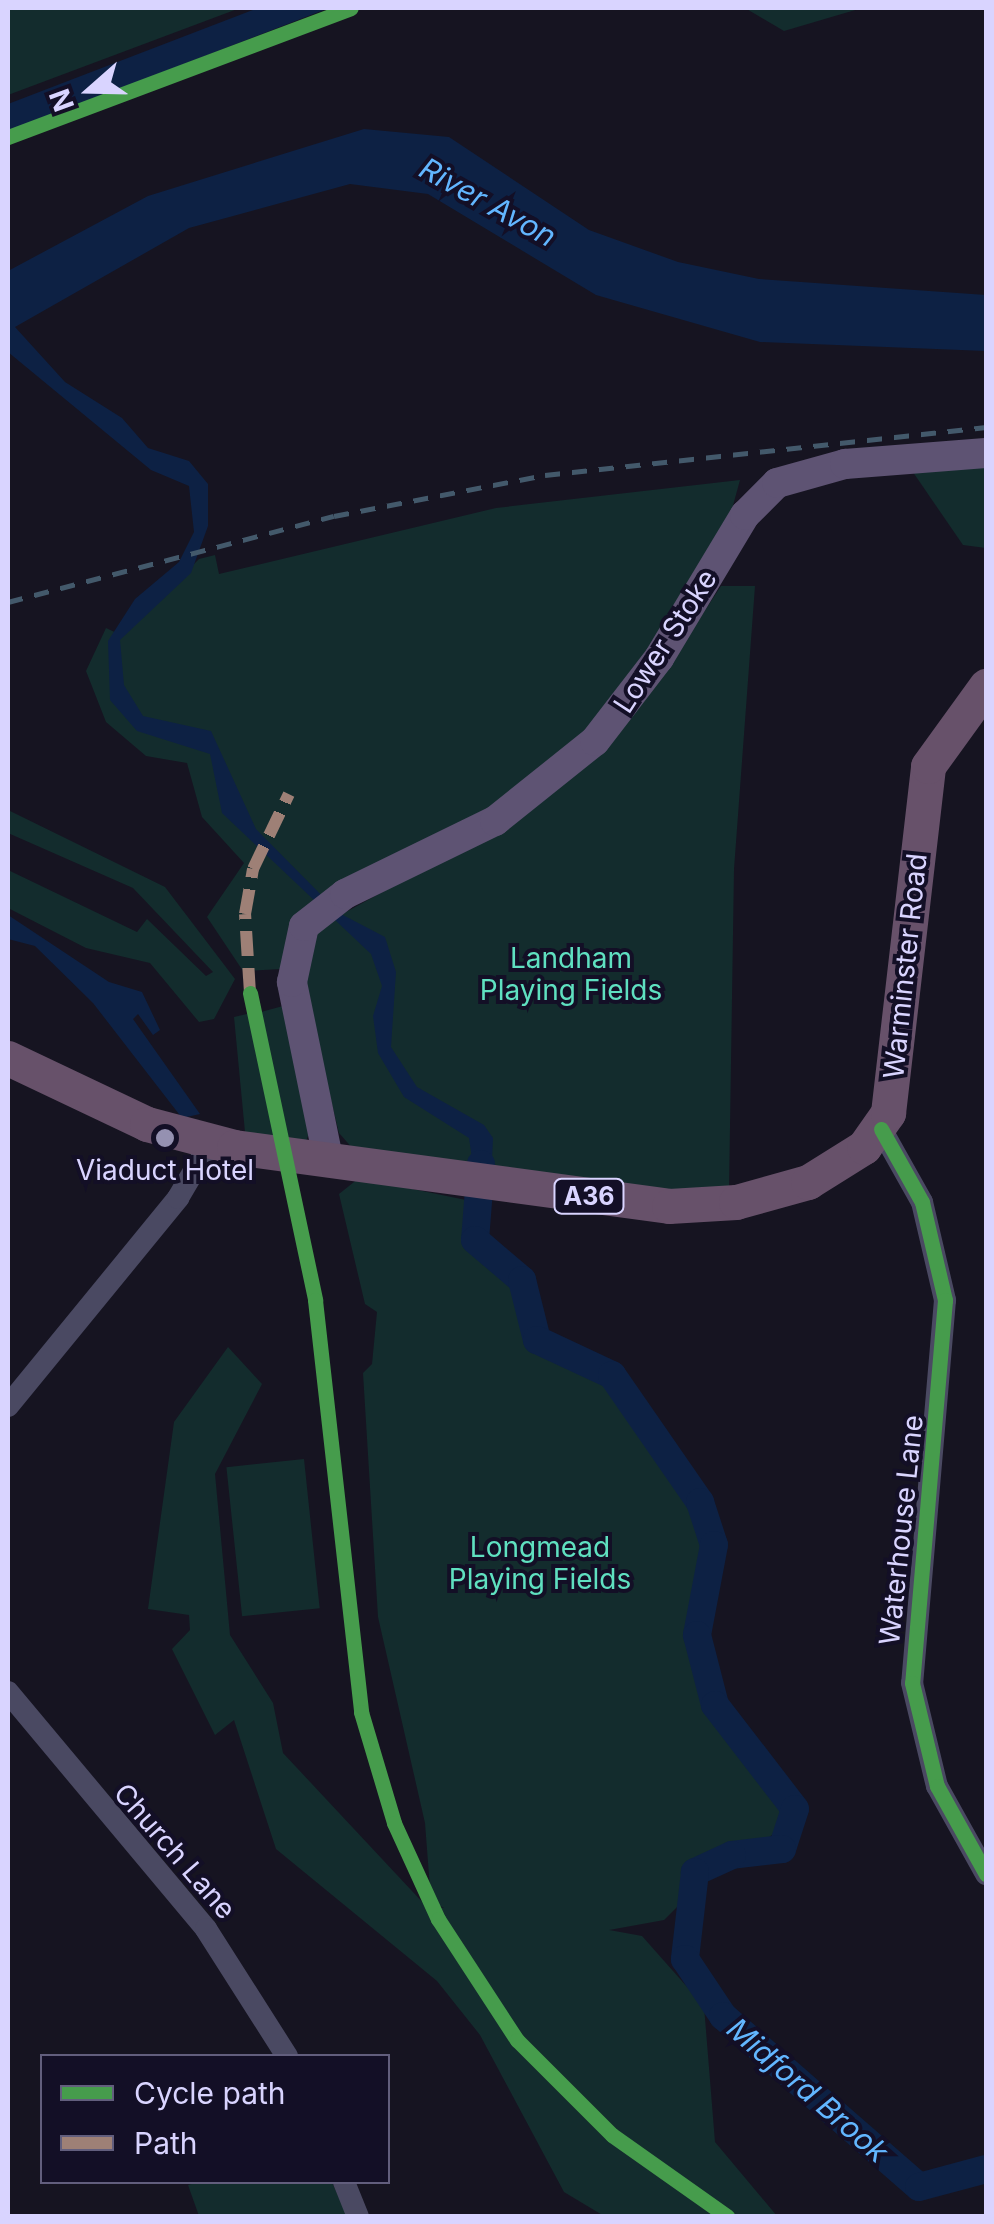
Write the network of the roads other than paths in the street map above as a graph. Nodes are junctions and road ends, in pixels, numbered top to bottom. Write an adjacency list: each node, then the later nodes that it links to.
1 (986, 453): 6 (main road, Lower Stoke)
2 (986, 686): 4 (highway, Warminster Road)
3 (8, 1058): 5 (highway, A36)
4 (881, 1129): 6 (highway, A36); 9 (street, Waterhouse Lane)
5 (198, 1146): 6 (highway, A36); 7 (street)
6 (328, 1158)
7 (8, 1406)
8 (8, 1692): 10 (street, Church Lane)
9 (986, 1874)
10 (286, 2054)
11 (345, 2184): 12 (street)
12 (358, 2216)

